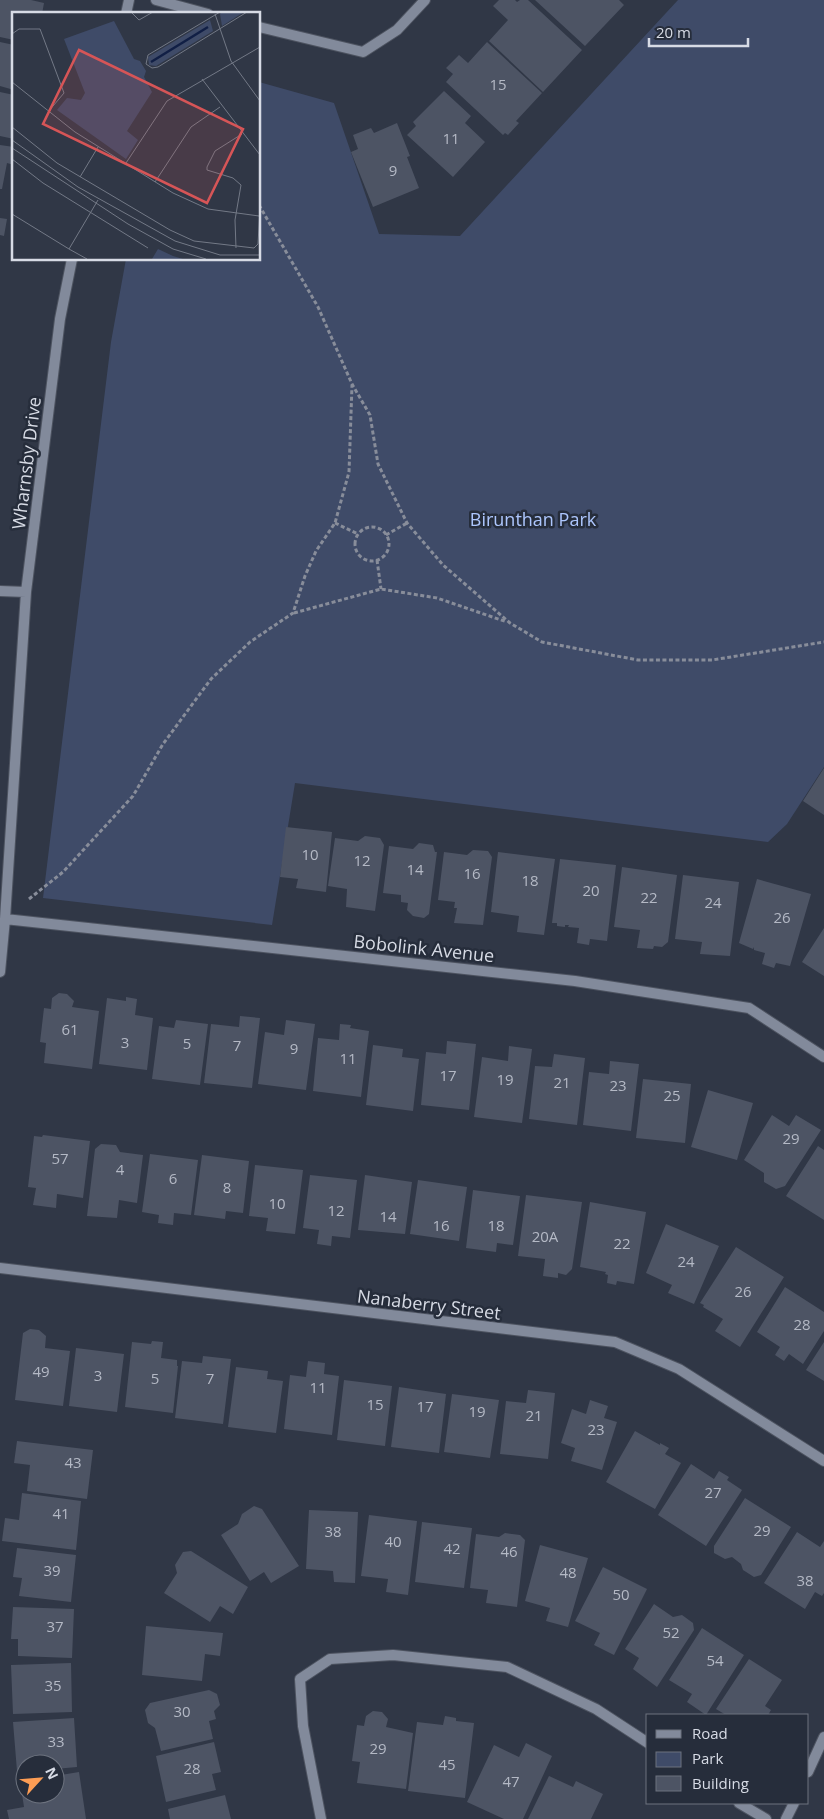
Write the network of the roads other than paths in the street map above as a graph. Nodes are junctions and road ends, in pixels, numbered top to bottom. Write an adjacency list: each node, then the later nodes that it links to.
1 (156, 0): 3 (street)
2 (425, 0): 4 (street)
3 (201, 12)
4 (260, 27)
5 (72, 260): 7 (street, Wharnsby Drive)
6 (0, 591): 7 (street)
7 (26, 592): 8 (street, Wharnsby Drive)
8 (5, 918): 9 (street, Wharnsby Drive); 10 (street, Bobolink Avenue)
9 (0, 972)
10 (824, 1057)
11 (0, 1268): 12 (street, Nanaberry Street)
12 (824, 1461)
13 (824, 1737): 15 (street)
14 (646, 1742): 18 (street)
15 (809, 1770)
16 (740, 1804): 19 (street)
17 (794, 1804): 20 (street)
18 (321, 1819)
19 (766, 1819)
20 (786, 1819)

